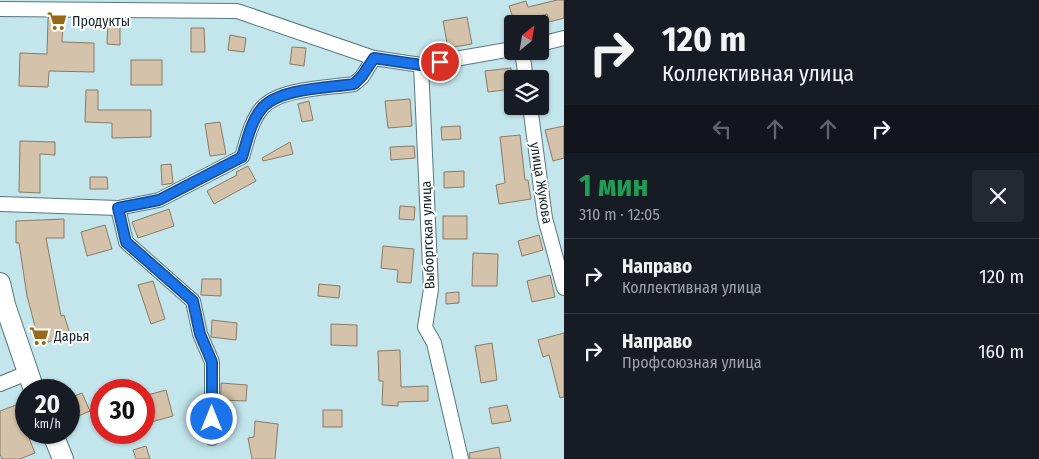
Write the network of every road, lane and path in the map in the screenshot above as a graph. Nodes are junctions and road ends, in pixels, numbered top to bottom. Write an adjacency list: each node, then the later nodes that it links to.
1 (0, 8): 5 (street)
2 (564, 38): 3 (street)
3 (549, 42)
4 (504, 51): 6 (street)
5 (374, 58): 6 (street); 9 (street)
6 (421, 65): 18 (street, Выборгская улица)
7 (531, 115): 11 (street, улица Жукова)
8 (0, 204): 9 (street)
9 (118, 208): 15 (street)
10 (0, 282): 12 (main road)
11 (564, 288)
12 (29, 379)
13 (15, 382): 14 (street)
14 (0, 384)
15 (212, 438)
16 (57, 444): 17 (main road)
17 (63, 459)
18 (461, 459)

